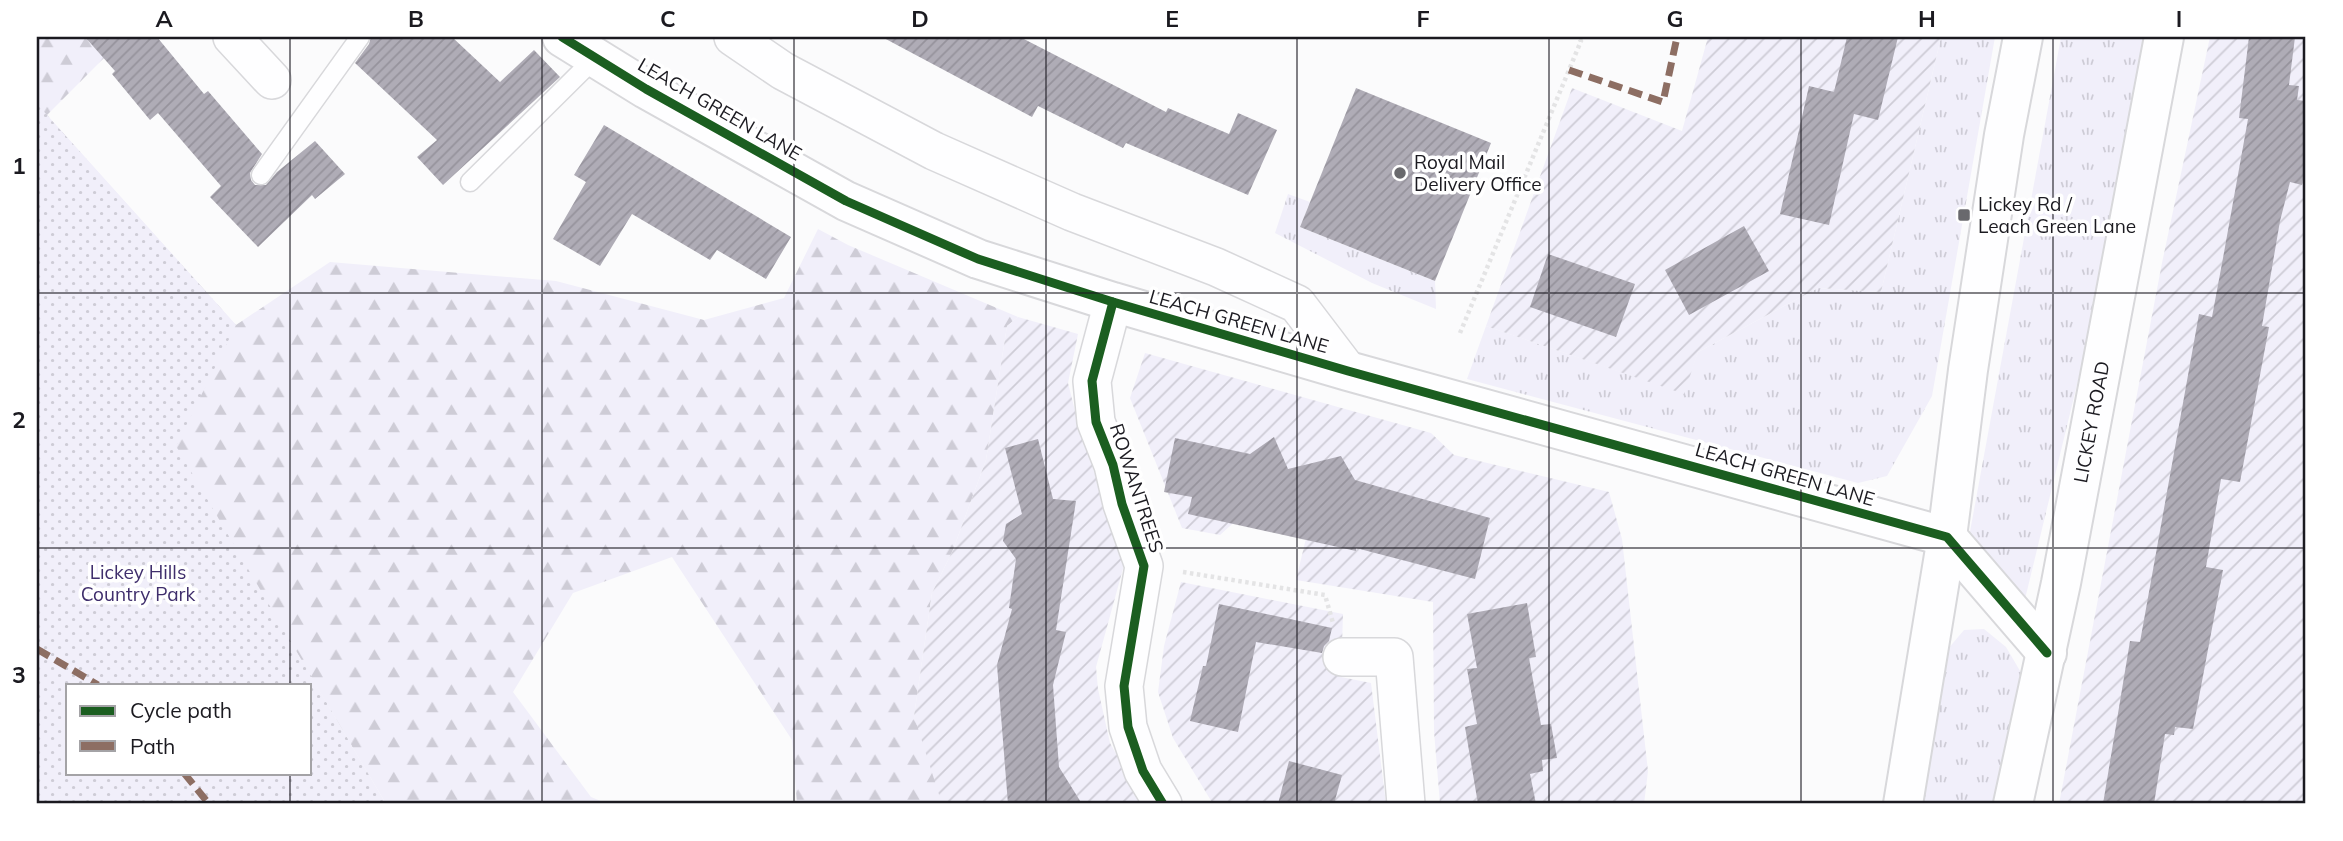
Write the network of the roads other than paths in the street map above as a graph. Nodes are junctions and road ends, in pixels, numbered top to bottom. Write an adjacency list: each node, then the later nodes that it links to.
1 (232, 37): 8 (street)
2 (360, 37): 9 (lane)
3 (562, 37): 7 (street, LEACH GREEN LANE)
4 (733, 37): 12 (street, LEACH GREEN LANE)
5 (2023, 37): 13 (street)
6 (2164, 37): 14 (street, LICKEY ROAD)
7 (595, 58): 10 (lane); 11 (street, LEACH GREEN LANE)
8 (272, 80)
9 (261, 175)
10 (470, 183)
11 (1113, 302): 12 (street, LEACH GREEN LANE); 16 (street, ROWANTREES)
12 (1348, 371): 13 (street, LEACH GREEN LANE)
13 (1947, 537): 14 (street); 18 (street)
14 (2047, 653): 19 (street, LICKEY ROAD)
15 (1342, 657): 17 (street)
16 (1163, 804)
17 (1406, 804)
18 (1903, 804)
19 (2013, 804)

